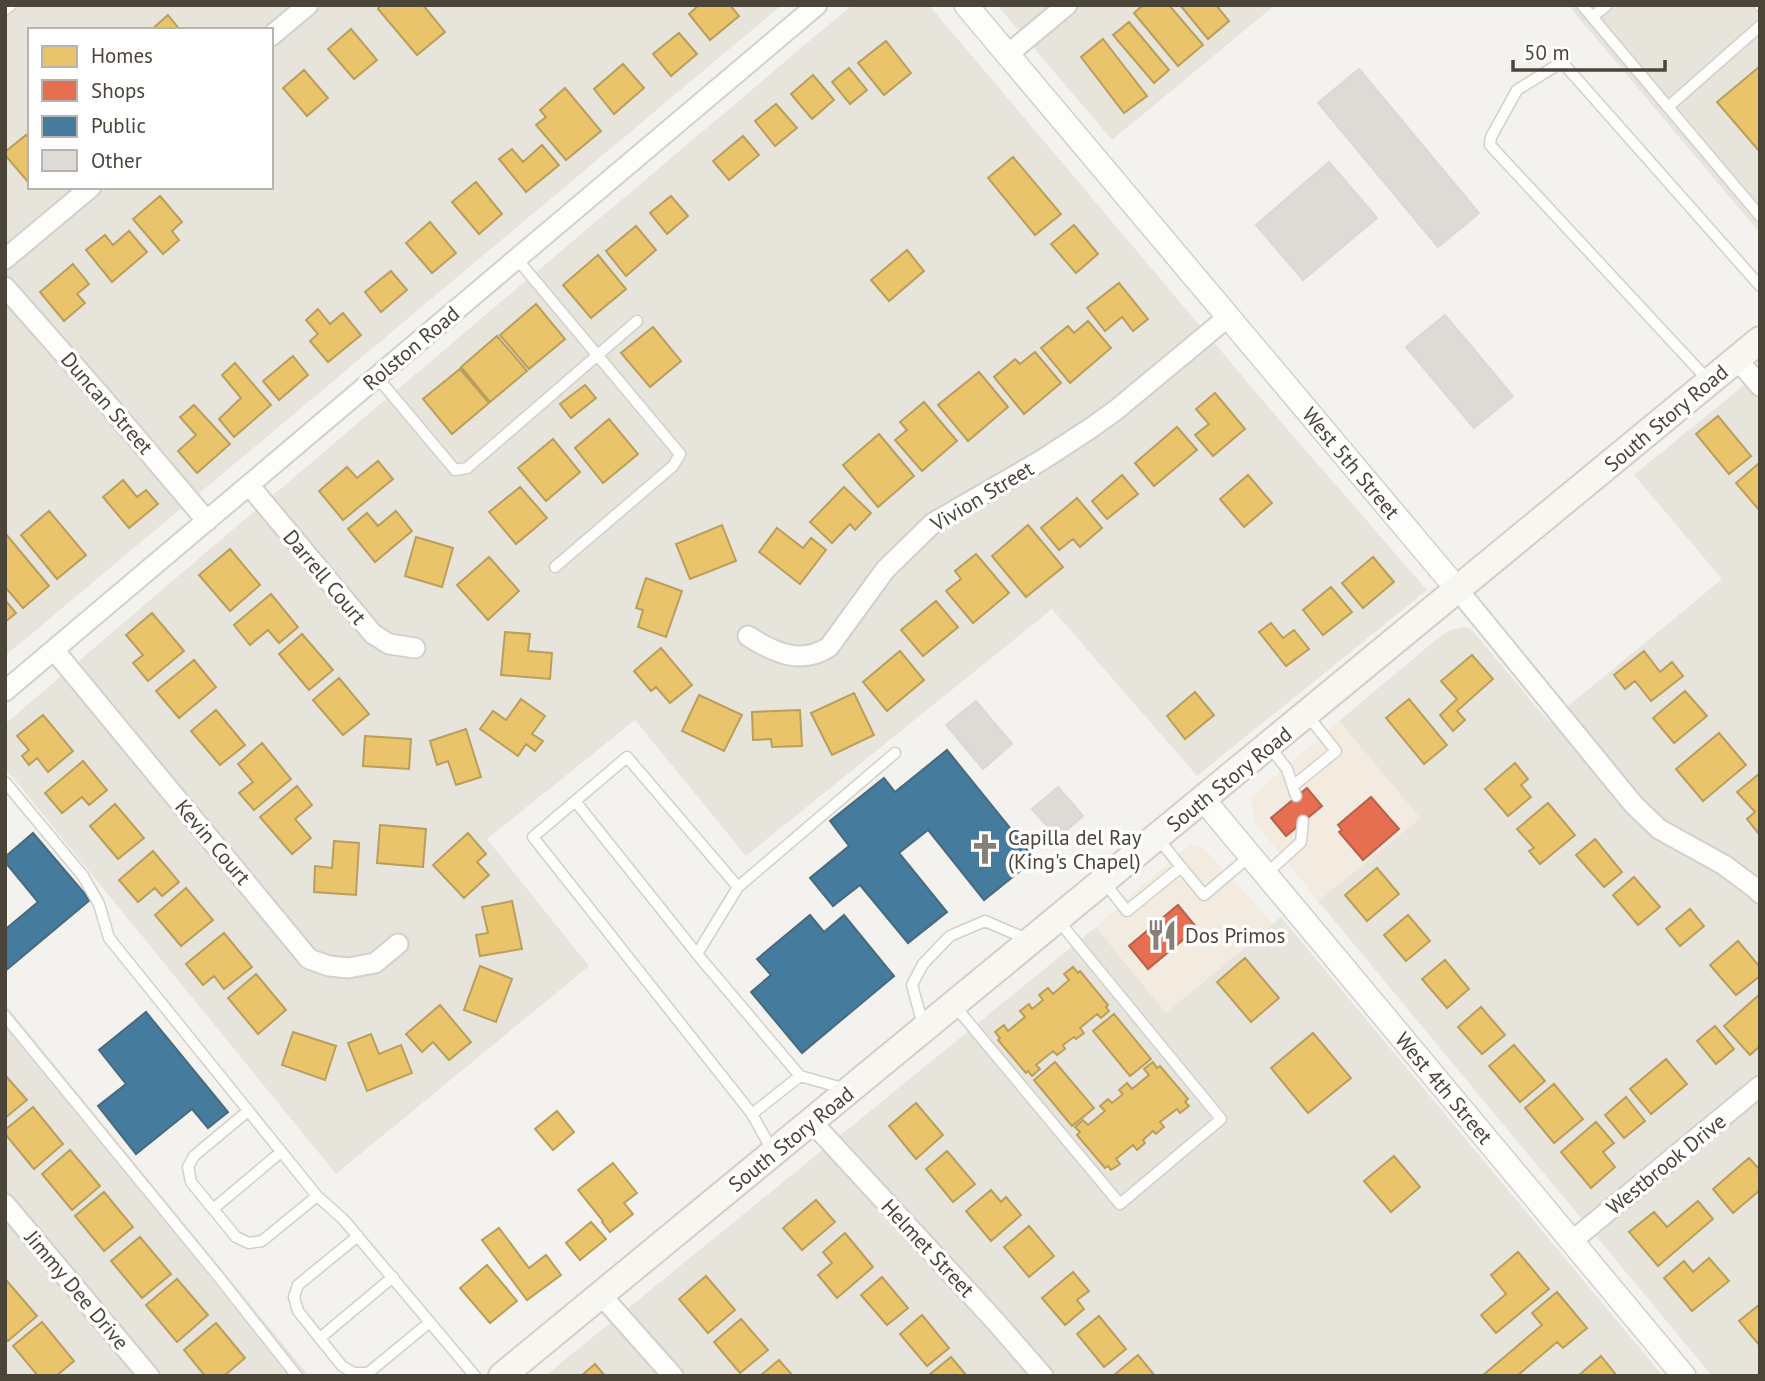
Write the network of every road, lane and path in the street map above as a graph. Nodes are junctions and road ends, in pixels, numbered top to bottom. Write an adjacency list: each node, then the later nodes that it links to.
1 (308, 5): 9 (street)
2 (817, 5): 15 (street, Rolston Road)
3 (966, 5): 10 (street, West 5th Street)
4 (1067, 5): 10 (street)
5 (1583, 5): 7 (lane)
6 (1607, 5): 7 (lane)
7 (1592, 17): 11 (lane)
8 (1760, 26): 11 (lane)
9 (273, 34)
10 (1007, 55): 18 (street, West 5th Street)
11 (1668, 107): 13 (lane)
12 (89, 189): 14 (street)
13 (1760, 216)
14 (5, 259)
15 (517, 259): 21 (lane); 23 (street, Rolston Road)
16 (1760, 286): 24 (lane)
17 (5, 287): 27 (street, Duncan Street)
18 (1228, 317): 29 (street, West 5th Street); 30 (street, Vivion Street)
19 (637, 321): 21 (lane)
20 (1760, 340): 22 (main road, South Story Road)
21 (598, 355): 23 (lane); 28 (lane)
22 (1737, 359): 24 (main road, South Story Road); 25 (street)
23 (377, 377): 26 (street, Rolston Road)
24 (1710, 382): 29 (main road, South Story Road)
25 (1760, 386)
26 (249, 485): 27 (street, Rolston Road); 31 (street, Darrell Court)
27 (207, 521): 32 (street, Rolston Road)
28 (555, 567)
29 (1458, 590): 34 (main road, South Story Road); 47 (street, West 5th Street)
30 (748, 636)
31 (415, 648)
32 (54, 650): 33 (street, Rolston Road); 50 (street, Kevin Court)
33 (5, 691)
34 (1307, 714): 35 (main road, South Story Road); 35 (lane)
35 (1269, 746): 38 (main road, South Story Road)
36 (895, 753): 46 (lane)
37 (5, 782): 58 (lane)
38 (1203, 799): 41 (main road, South Story Road); 42 (street, West 4th Street)
39 (575, 802): 46 (lane); 51 (lane); 59 (lane)
40 (1303, 821): 44 (lane)
41 (1157, 837): 43 (lane); 45 (main road, South Story Road)
42 (1250, 856): 43 (lane); 44 (street, West 4th Street)
43 (1181, 867): 45 (lane)
44 (1265, 874): 67 (street, West 4th Street)
45 (1103, 882): 48 (main road, South Story Road)
46 (737, 887): 51 (lane)
47 (1760, 893)
48 (1057, 919): 49 (main road, South Story Road); 52 (lane)
49 (1031, 941): 52 (main road, South Story Road); 54 (lane)
50 (398, 944)
51 (697, 954): 55 (lane)
52 (954, 1004): 54 (main road, South Story Road)
53 (5, 1016): 73 (lane)
54 (924, 1029): 57 (main road, South Story Road)
55 (800, 1076): 57 (lane); 59 (lane)
56 (1760, 1086): 67 (street, Westbrook Drive)
57 (850, 1090): 60 (main road, South Story Road)
58 (248, 1111): 61 (lane); 65 (lane)
59 (752, 1114): 62 (lane)
60 (811, 1121): 62 (main road, South Story Road); 77 (street, Helmet Street)
61 (281, 1152): 63 (lane); 65 (lane)
62 (773, 1153): 69 (main road, South Story Road)
63 (317, 1196): 65 (lane); 66 (lane)
64 (5, 1204): 72 (street, Jimmy Dee Drive)
65 (213, 1209)
66 (358, 1236): 68 (lane); 71 (lane)
67 (1572, 1241): 78 (street, West 4th Street)
68 (393, 1277): 70 (lane); 71 (lane)
69 (601, 1294): 75 (main road, South Story Road); 76 (street)
70 (430, 1322): 71 (lane); 74 (lane)
71 (320, 1338)
72 (149, 1376)
73 (297, 1376)
74 (475, 1376)
75 (502, 1376)
76 (673, 1376)
77 (1043, 1376)
78 (1684, 1376)

